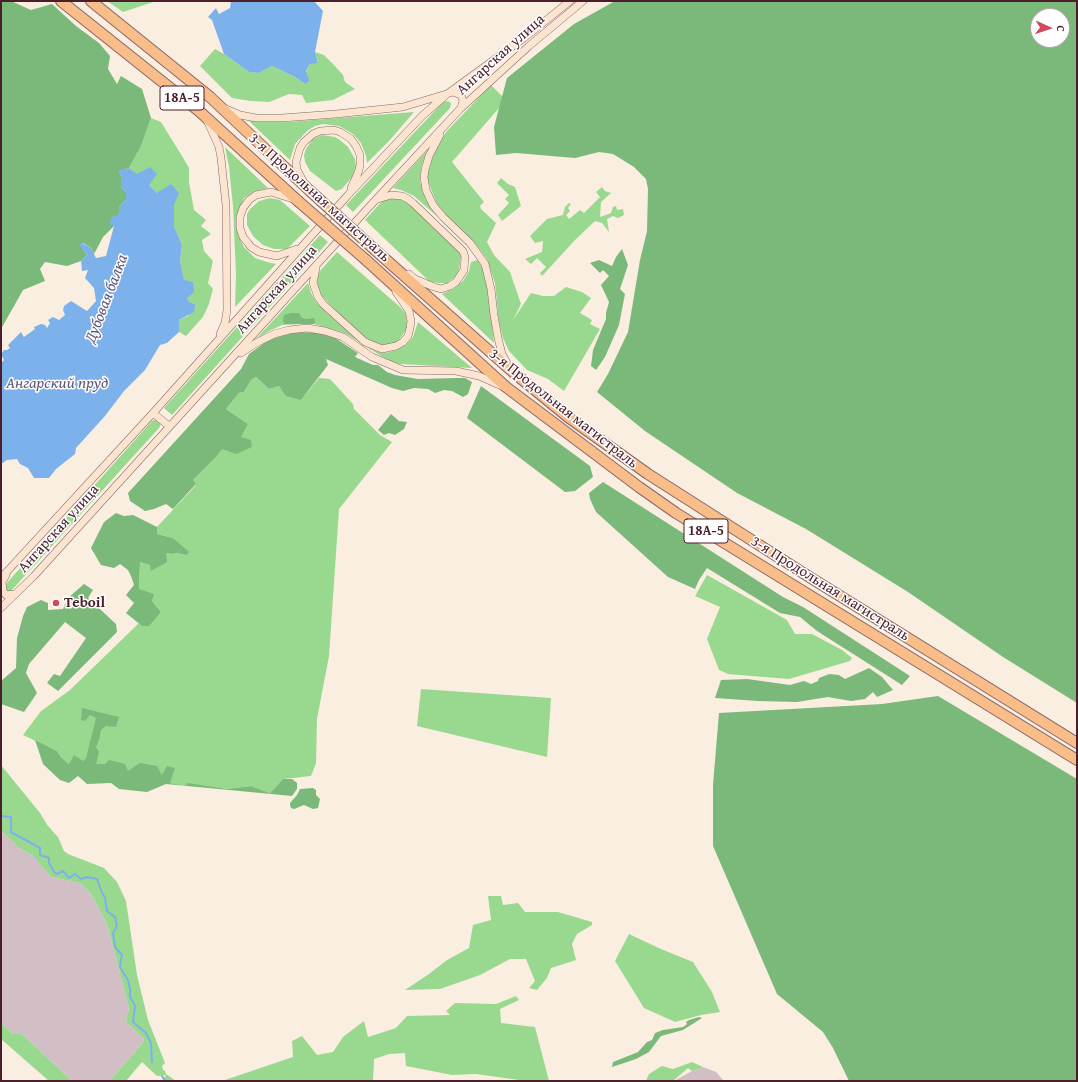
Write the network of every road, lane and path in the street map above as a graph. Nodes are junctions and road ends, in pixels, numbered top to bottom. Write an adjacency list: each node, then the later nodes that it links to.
1 (61, 1): 8 (highway, 3-я Продольная магистраль / 18А-5)
2 (91, 1): 6 (highway, 3-я Продольная магистраль / 18А-5)
3 (570, 1): 5 (main road, Ангарская улица)
4 (583, 1): 7 (main road, Ангарская улица)
5 (447, 94): 6 (main road); 7 (main road); 10 (main road, Ангарская улица)
6 (210, 98): 9 (highway, 3-я Продольная магистраль / 18А-5)
7 (460, 109): 12 (main road, Ангарская улица); 19 (main road)
8 (199, 112): 11 (highway, 3-я Продольная магистраль / 18А-5); 17 (main road)
9 (309, 190): 10 (main road); 14 (highway, 3-я Продольная магистраль / 18А-5, bridge)
10 (348, 195): 13 (main road, Ангарская улица)
11 (298, 201): 13 (main road); 16 (highway, 3-я Продольная магистраль / 18А-5, bridge)
12 (369, 207): 14 (main road); 15 (main road, Ангарская улица)
13 (301, 248): 17 (main road, Ангарская улица)
14 (375, 250): 19 (highway, 3-я Продольная магистраль / 18А-5)
15 (321, 259): 16 (main road); 18 (main road, Ангарская улица)
16 (366, 260): 20 (highway, 3-я Продольная магистраль / 18А-5)
17 (213, 346): 21 (main road, Ангарская улица)
18 (231, 360): 20 (main road); 22 (main road, Ангарская улица)
19 (513, 372): 27 (highway, 3-я Продольная магистраль / 18А-5)
20 (506, 387): 28 (highway, 3-я Продольная магистраль / 18А-5)
21 (153, 413): 22 (main road); 23 (main road, Ангарская улица)
22 (169, 426): 25 (main road, Ангарская улица)
23 (9, 570): 24 (main road, Ангарская улица); 25 (main road)
24 (1, 578)
25 (17, 594): 26 (main road, Ангарская улица)
26 (1, 608)
27 (1077, 743)
28 (1077, 760)

